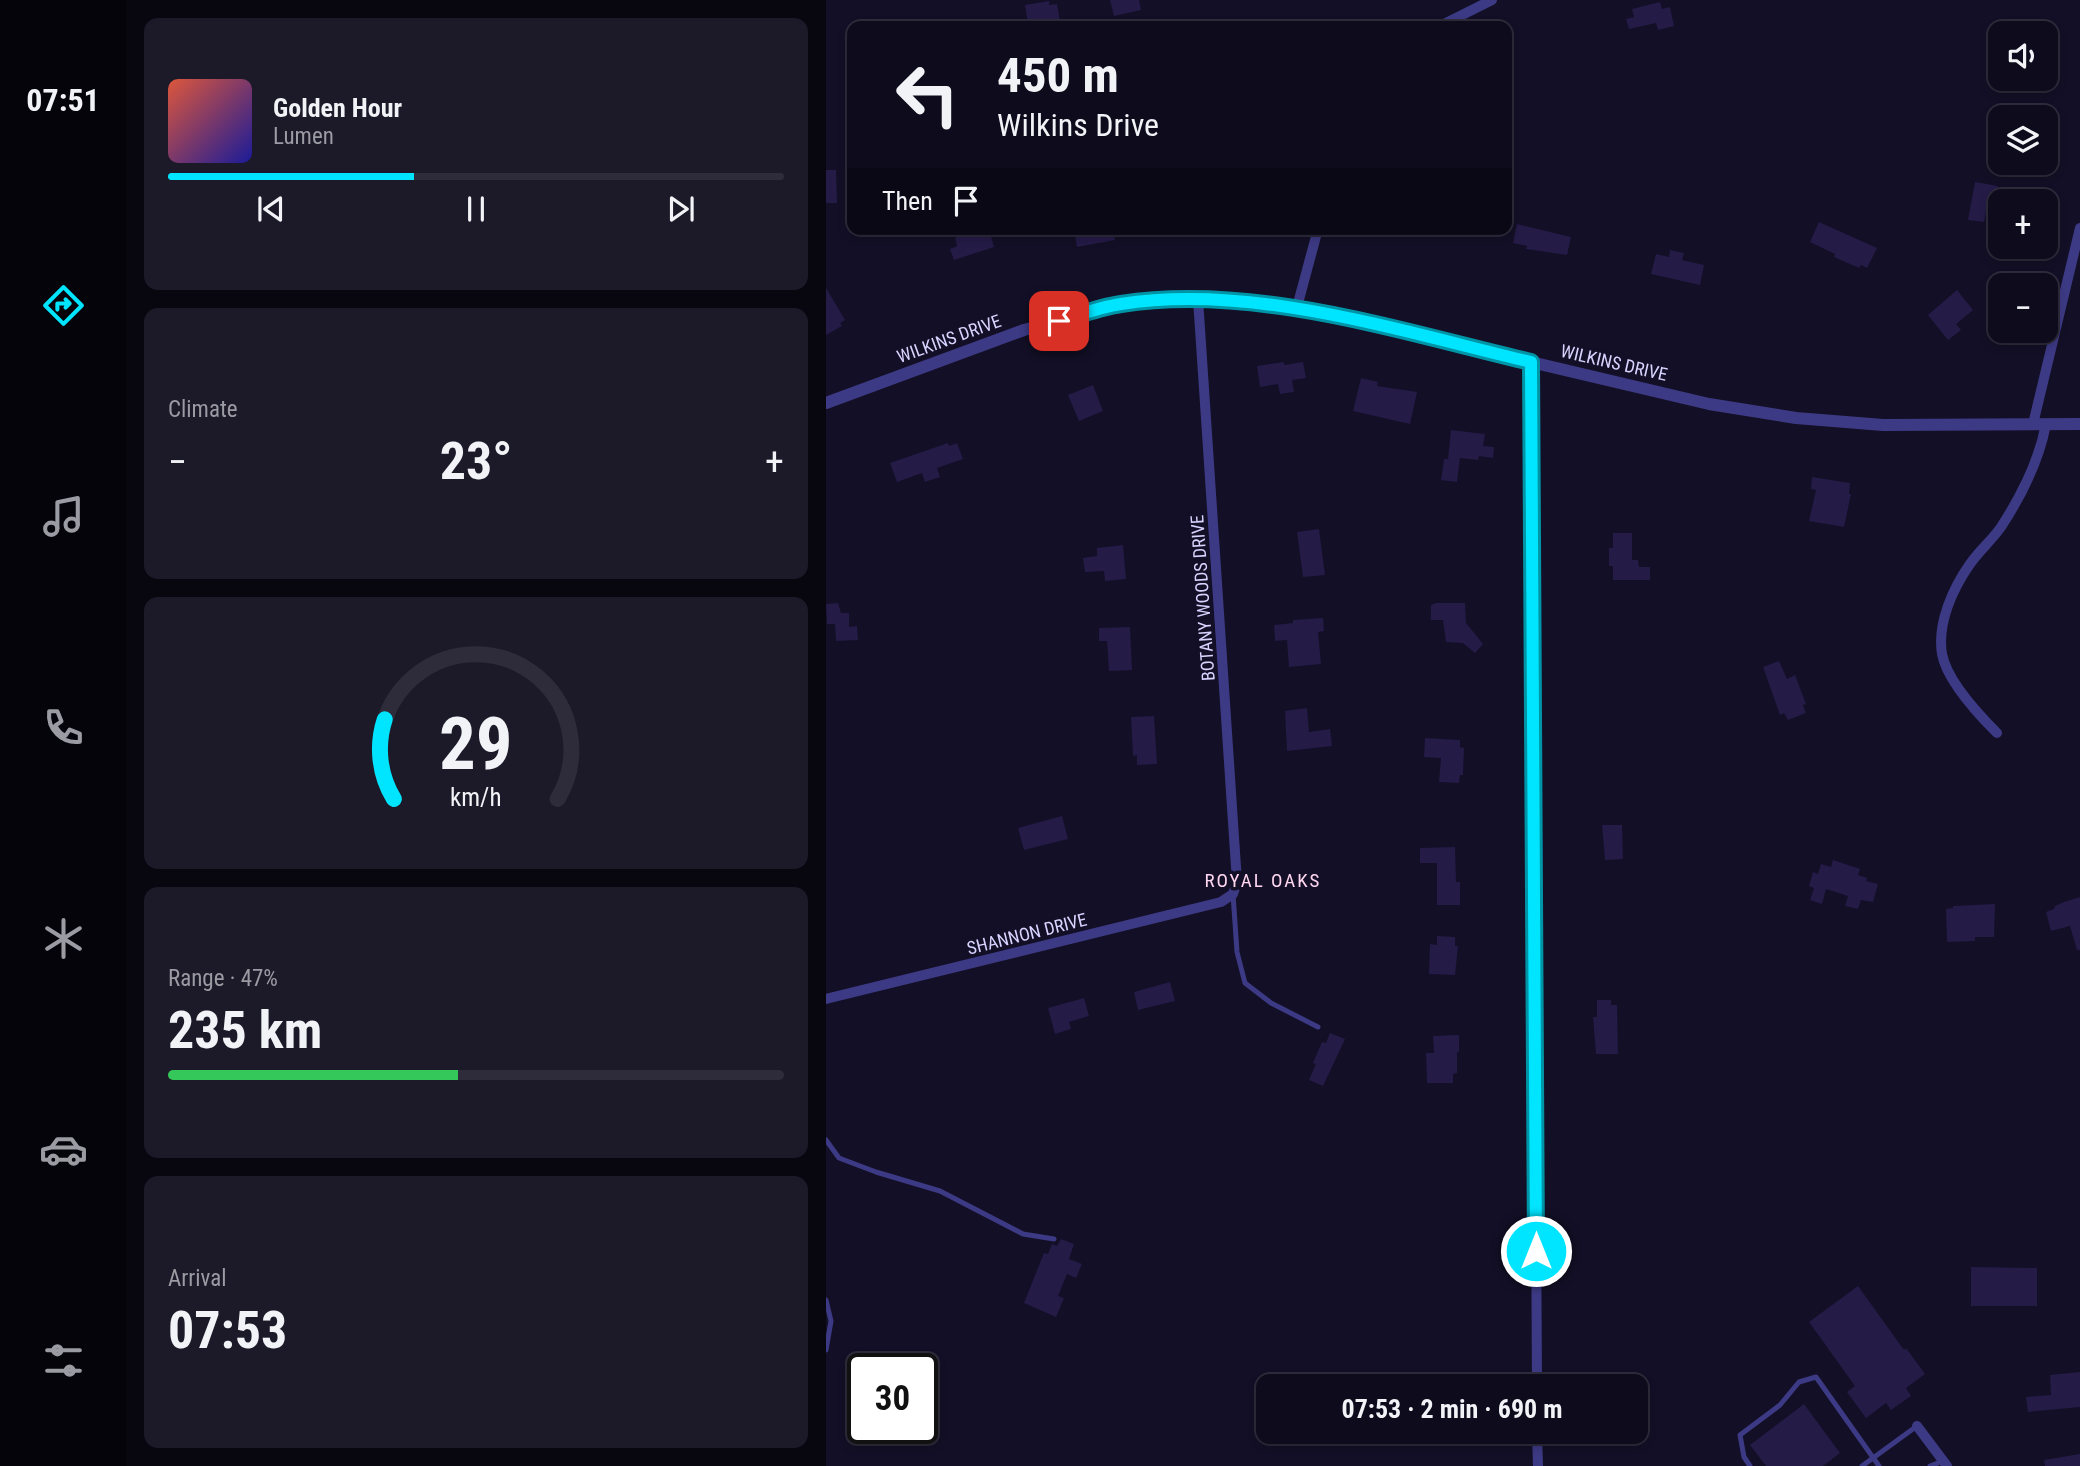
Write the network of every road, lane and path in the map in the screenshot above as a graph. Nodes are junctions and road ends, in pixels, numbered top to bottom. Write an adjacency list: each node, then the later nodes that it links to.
1 (1492, 0): 2 (street)
2 (1450, 21)
3 (2080, 228): 9 (street)
4 (1316, 235): 6 (street)
5 (1198, 299): 6 (street, WILKINS DRIVE); 8 (street, WILKINS DRIVE); 12 (street, BOTANY WOODS DRIVE)
6 (1297, 307): 7 (street, WILKINS DRIVE)
7 (1531, 362): 9 (street, WILKINS DRIVE); 19 (street)
8 (826, 404)
9 (2040, 424): 10 (street, WILKINS DRIVE); 11 (street)
10 (2080, 424)
11 (1997, 733)
12 (1233, 894): 13 (street, SHANNON DRIVE); 14 (lane)
13 (826, 999)
14 (1318, 1027)
15 (826, 1140): 16 (lane)
16 (1054, 1239)
17 (826, 1300): 18 (lane)
18 (826, 1350)
19 (1537, 1374)
20 (1917, 1426): 22 (lane); 23 (street)
21 (1537, 1444): 24 (street)
22 (1872, 1458): 25 (lane); 26 (lane); 27 (lane)
23 (1945, 1464): 28 (lane)
24 (1538, 1466)
25 (1750, 1466)
26 (1862, 1466)
27 (1879, 1466)
28 (1930, 1466)

